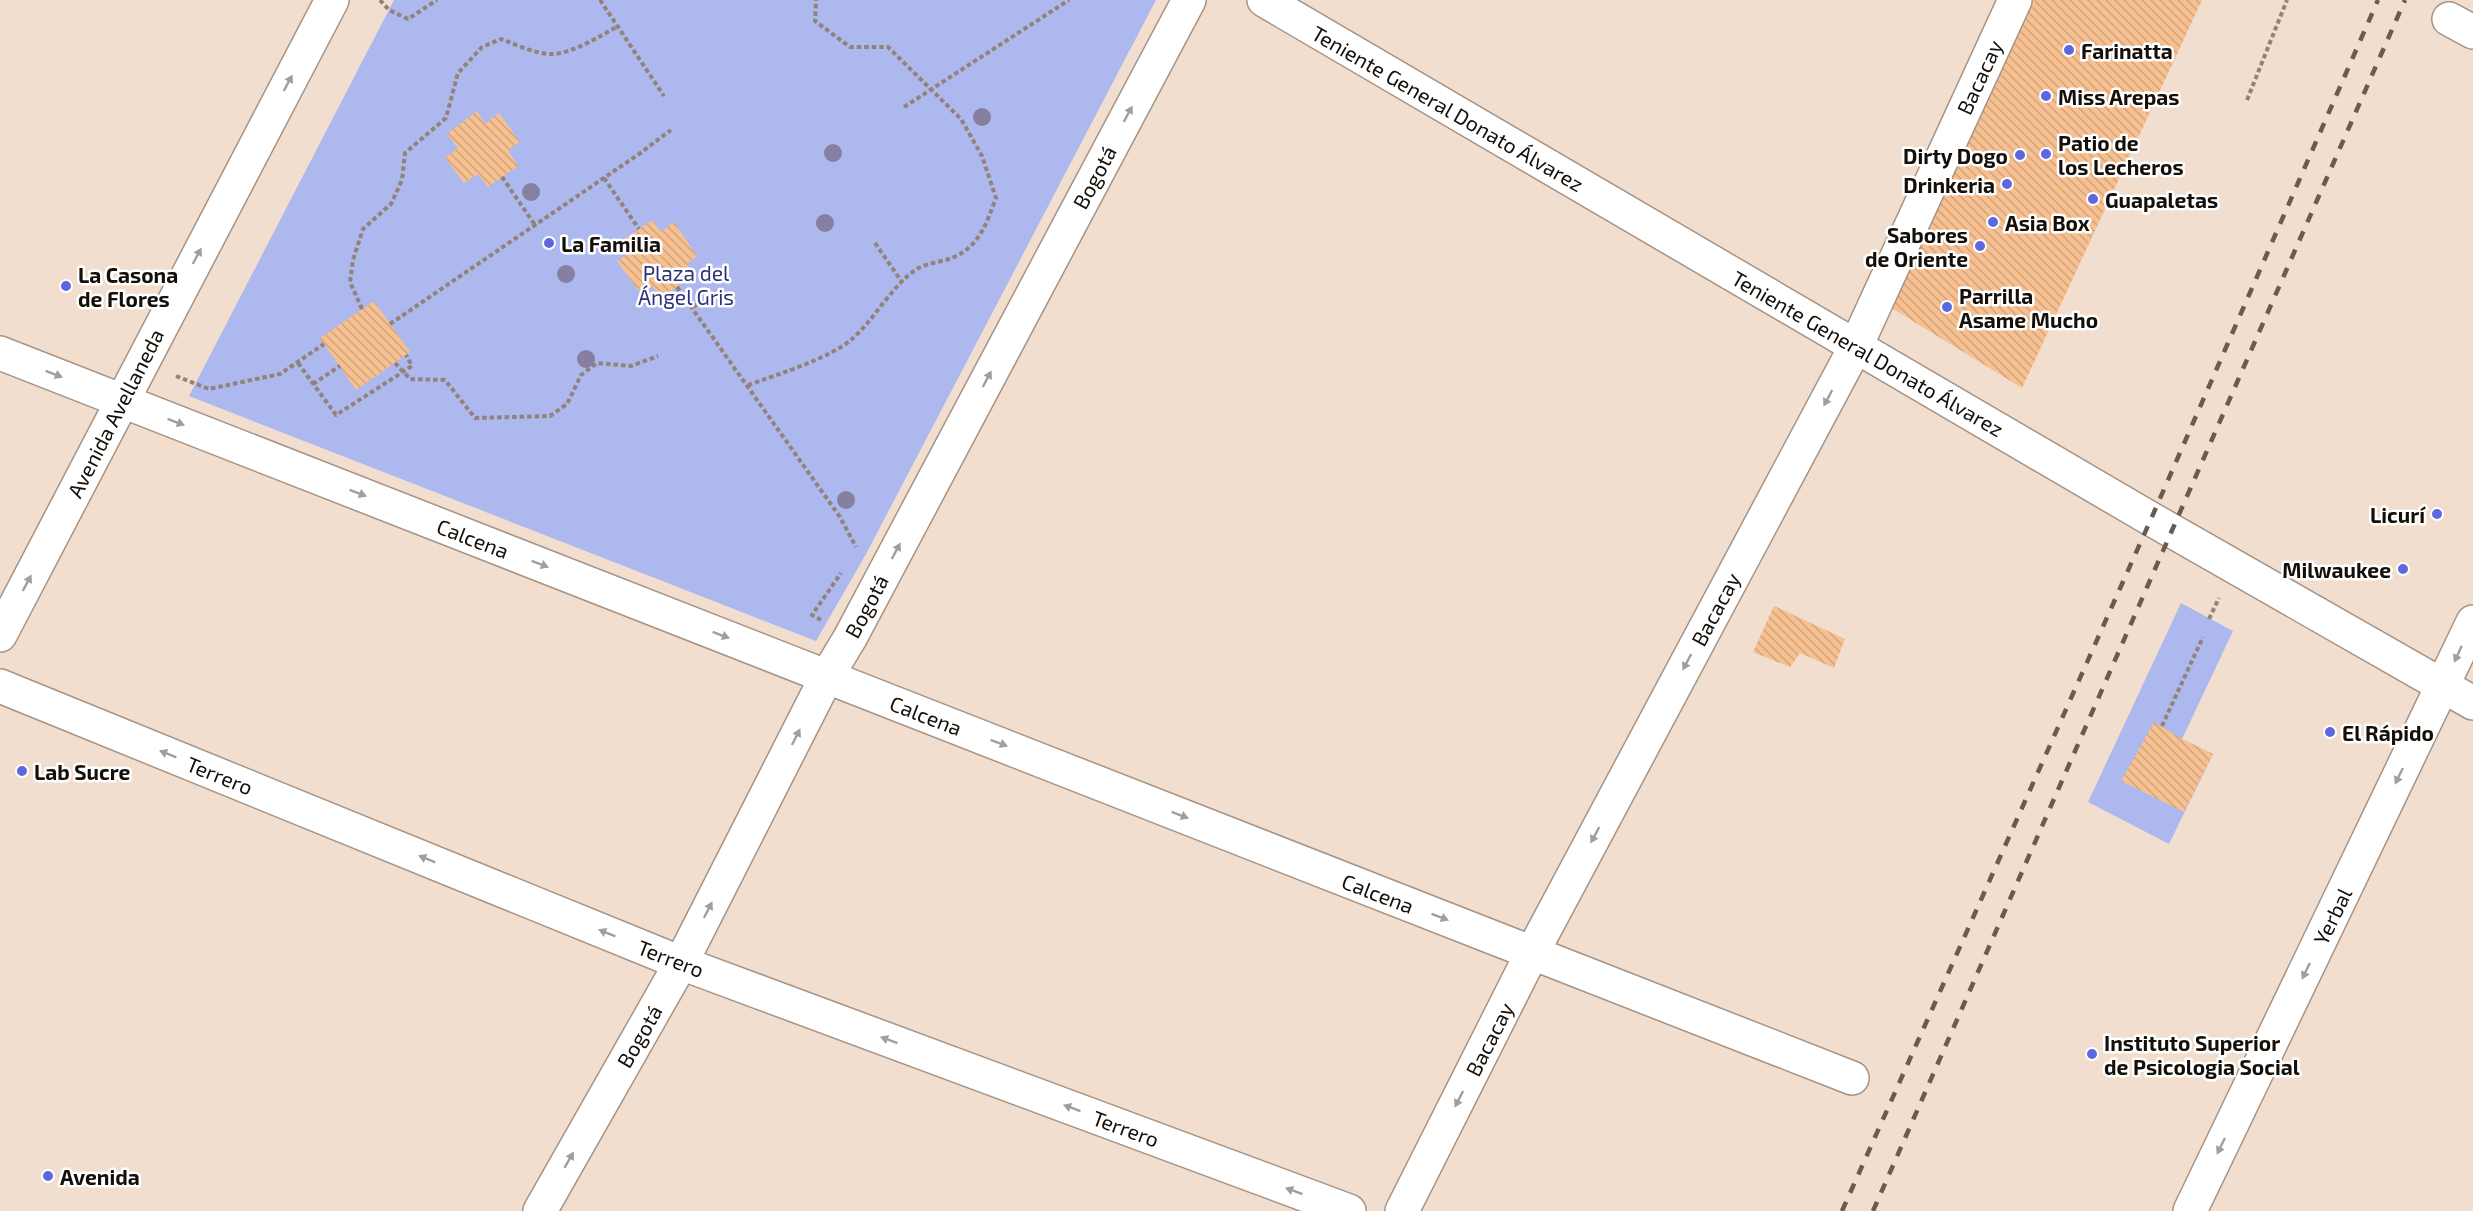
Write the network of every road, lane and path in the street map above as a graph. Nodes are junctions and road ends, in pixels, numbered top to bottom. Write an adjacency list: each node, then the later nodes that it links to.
1 (332, 0): 33 (street, Avenida Avellaneda, one-way to 1)
2 (380, 0): 3 (path)
3 (437, 0)
4 (600, 0): 11 (path)
5 (816, 0): 12 (path)
6 (1069, 0): 12 (path)
7 (1189, 0): 46 (street, Bogotá, one-way to 7)
8 (1264, 0): 29 (street, Teniente General Donato Álvarez)
9 (2014, 0): 29 (street, Bacacay)
10 (2287, 0): 14 (path)
11 (618, 26): 13 (path); 26 (path)
12 (932, 90): 15 (path); 22 (path)
13 (664, 96)
14 (2247, 100)
15 (904, 107)
16 (671, 130): 18 (path)
17 (502, 177): 19 (path)
18 (604, 178): 19 (path); 20 (path)
19 (535, 225): 27 (path)
20 (639, 229)
21 (875, 243): 22 (path)
22 (902, 282): 39 (path)
23 (677, 287): 25 (path)
24 (723, 288): 25 (path)
25 (693, 307): 39 (path)
26 (362, 309)
27 (390, 324)
28 (324, 344): 34 (path)
29 (1856, 346): 49 (street, Teniente General Donato Álvarez); 52 (street, Bacacay, one-way to 52)
30 (0, 353): 40 (street, Calcena, one-way to 40)
31 (406, 356): 37 (path)
32 (658, 356): 37 (path)
33 (141, 363): 34 (path); 40 (street, Avenida Avellaneda)
34 (297, 363): 38 (path)
35 (395, 363): 37 (path)
36 (340, 366): 38 (path)
37 (402, 372): 38 (path)
38 (313, 384)
39 (748, 385): 41 (path)
40 (122, 401): 44 (street, Avenida Avellaneda, one-way to 40); 47 (street, Calcena, one-way to 47)
41 (858, 549)
42 (844, 568): 46 (path)
43 (2473, 622): 49 (street, Yerbal, one-way to 49)
44 (0, 635)
45 (2203, 637): 51 (path)
46 (850, 638): 47 (street, Bogotá)
47 (827, 676): 52 (street, Calcena, one-way to 52); 53 (street, Bogotá, one-way to 47)
48 (0, 686): 53 (street, Terrero, one-way to 48)
49 (2443, 686): 50 (street, Teniente General Donato Álvarez); 58 (street, Yerbal, one-way to 58)
50 (2473, 703)
51 (2162, 726)
52 (1532, 953): 54 (street, Calcena); 57 (street, Bacacay, one-way to 57)
53 (681, 963): 55 (street, Bogotá, one-way to 53); 56 (street, Terrero, one-way to 53)
54 (1852, 1078)
55 (540, 1211)
56 (1349, 1211)
57 (1402, 1211)
58 (2190, 1211)

